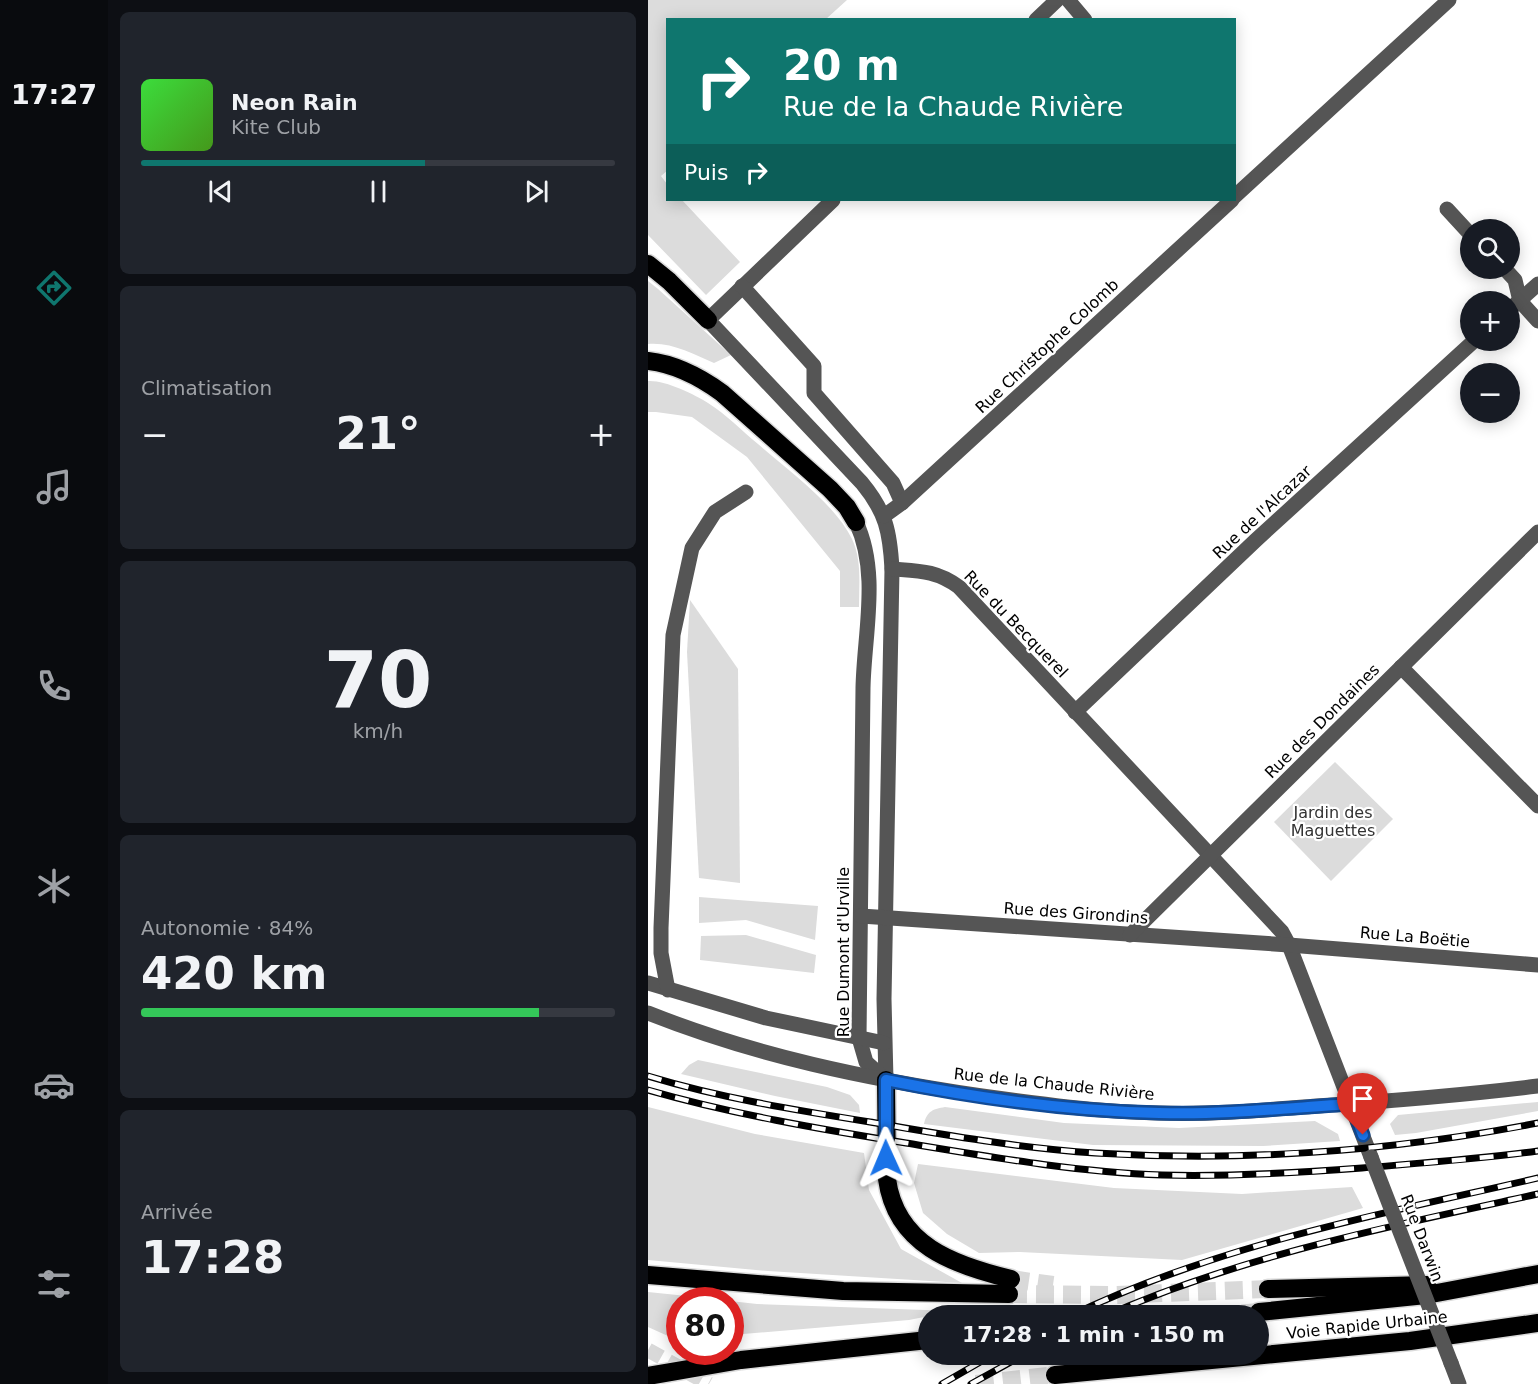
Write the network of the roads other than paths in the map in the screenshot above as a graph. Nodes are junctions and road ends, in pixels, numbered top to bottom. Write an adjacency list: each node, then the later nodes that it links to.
1 (1057, 0): 4 (street)
2 (1068, 0): 5 (street)
3 (1449, 0): 6 (street, Rue Christophe Colomb)
4 (1038, 18)
5 (1083, 18)
6 (1236, 193)
7 (832, 201): 13 (street)
8 (1227, 201): 21 (street, Rue Christophe Colomb)
9 (1447, 209): 10 (street)
10 (1460, 223)
11 (648, 264): 16 (highway)
12 (1538, 284): 14 (street)
13 (742, 286): 16 (street); 21 (street)
14 (1520, 301)
15 (1520, 309): 17 (street)
16 (708, 320): 22 (street)
17 (1538, 321)
18 (1463, 351): 27 (street, Rue de l'Alcazar)
19 (648, 361): 23 (highway)
20 (747, 492): 36 (street)
21 (902, 503): 22 (street, Rue Christophe Colomb)
22 (884, 516): 25 (street)
23 (856, 522): 30 (street, Rue Dumont d'Urville)
24 (1538, 532): 26 (street, Rue des Dondaines)
25 (891, 569): 27 (street, Rue du Becquerel); 31 (street)
26 (1401, 667): 28 (street); 29 (street, Rue des Dondaines)
27 (1075, 712): 29 (street, Rue du Becquerel)
28 (1538, 806)
29 (1211, 856): 32 (street, Rue des Dondaines); 33 (street, Rue du Becquerel)
30 (861, 916): 31 (street, Rue des Girondins); 38 (street, Rue Dumont d'Urville)
31 (885, 918): 32 (street, Rue des Girondins); 39 (street)
32 (1130, 934): 33 (street, Rue des Girondins)
33 (1289, 945): 34 (street, Rue La Boëtie); 42 (street, Rue du Becquerel)
34 (1538, 964)
35 (648, 983): 36 (street)
36 (668, 990): 38 (street)
37 (648, 1013): 40 (street, Rue de la Chaude Rivière)
38 (859, 1038): 39 (street); 40 (street, Rue Dumont d'Urville)
39 (884, 1044): 40 (street)
40 (886, 1080): 42 (street, Rue de la Chaude Rivière); 44 (highway)
41 (1538, 1086): 42 (street, Rue de la Chaude Rivière)
42 (1351, 1104): 52 (street, Rue Darwin, bridge)
43 (1538, 1274): 45 (highway, Voie Rapide Urbaine)
44 (648, 1275)
45 (1483, 1284): 46 (highway); 47 (highway, Voie Rapide Urbaine)
46 (1268, 1289)
47 (1269, 1311)
48 (1538, 1323): 50 (highway, Voie Rapide Urbaine)
49 (918, 1341): 51 (highway)
50 (1055, 1375)
51 (648, 1376)
52 (1459, 1384)

